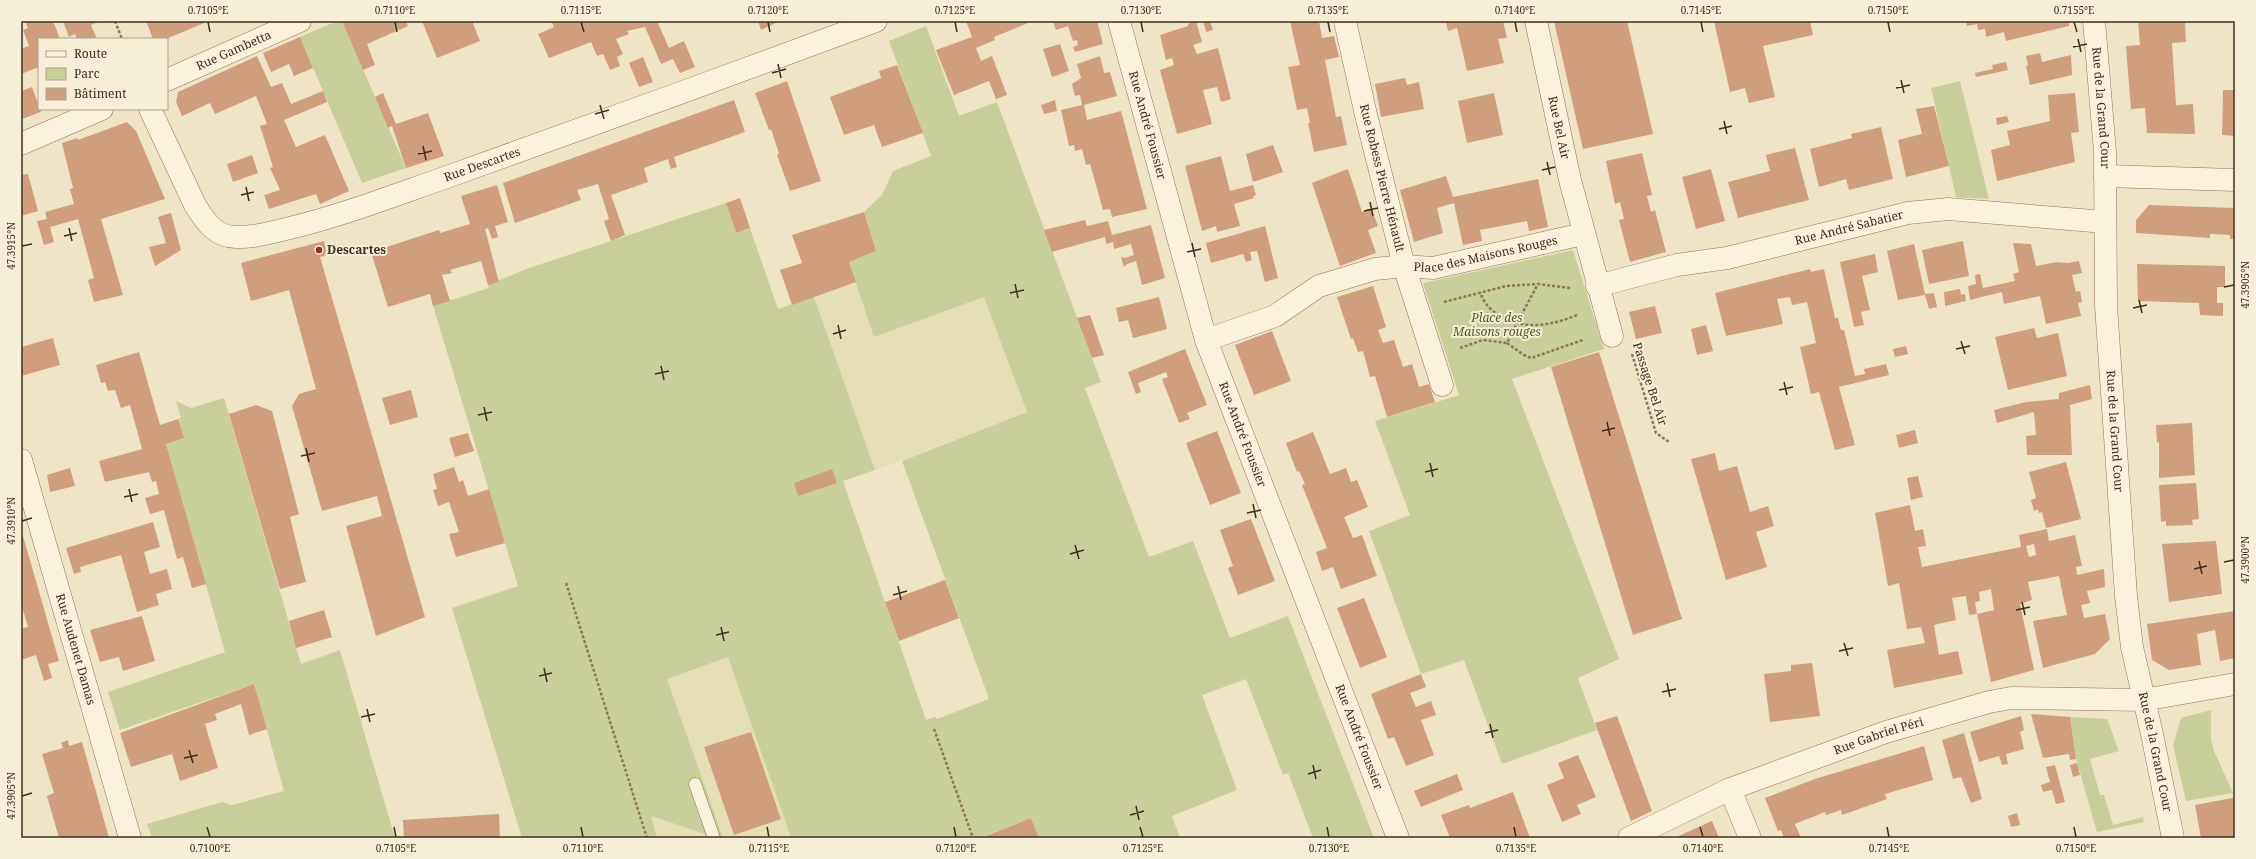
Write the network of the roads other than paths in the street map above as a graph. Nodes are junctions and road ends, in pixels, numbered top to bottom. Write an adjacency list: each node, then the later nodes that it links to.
1 (300, 21): 7 (street, Rue Gambetta)
2 (876, 21): 9 (street, Rue Descartes)
3 (1119, 21): 18 (street, Rue André Foussier)
4 (1345, 21): 15 (street, Rue Robess Pierre Hénault)
5 (1536, 21): 14 (street, Rue Bel Air)
6 (2094, 21): 11 (street, Rue de la Grand Cour)
7 (168, 80)
8 (100, 110): 10 (street)
9 (150, 110)
10 (21, 144)
11 (2105, 176): 12 (street); 13 (street, Rue de la Grand Cour)
12 (2235, 180)
13 (2105, 222): 16 (street, Rue André Sabatier); 22 (street, Rue de la Grand Cour)
14 (1583, 234): 15 (street, Place des Maisons Rouges); 16 (street)
15 (1404, 266): 18 (street, Rue Robess Pierre Hénault); 19 (street, Place des Maisons Rouges)
16 (1597, 286): 17 (street)
17 (1611, 333)
18 (1206, 340): 27 (street, Rue André Foussier)
19 (1442, 385)
20 (21, 460): 25 (street, Rue Audenet Damas)
21 (2235, 684): 22 (street, Rue Gabriel Péri)
22 (2143, 700): 24 (street, Rue Gabriel Péri); 30 (street, Rue de la Grand Cour)
23 (695, 784): 26 (lane)
24 (1730, 789): 28 (street, Rue Gabriel Péri); 29 (street)
25 (130, 838)
26 (714, 838)
27 (1398, 838)
28 (1629, 838)
29 (1750, 838)
30 (2173, 838)

